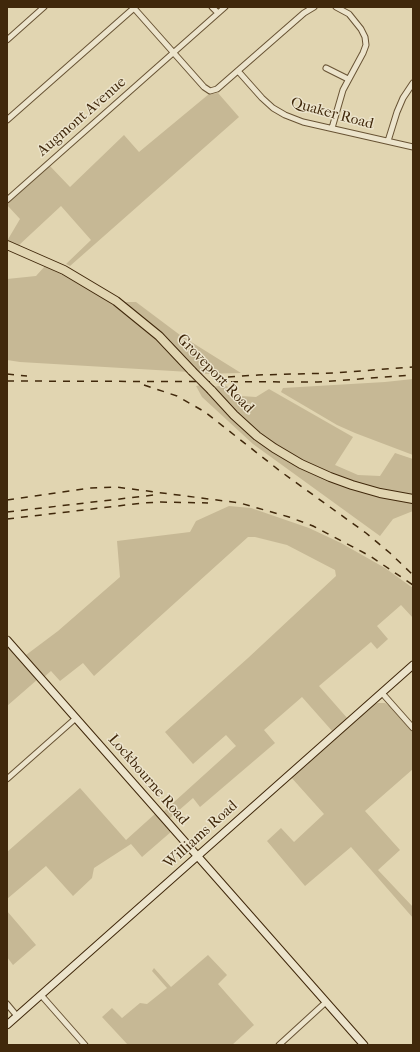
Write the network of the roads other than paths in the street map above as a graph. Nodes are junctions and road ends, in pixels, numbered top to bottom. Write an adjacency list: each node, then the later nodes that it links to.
1 (44, 7): 8 (street)
2 (212, 7): 7 (street)
3 (225, 7): 7 (street, Augmont Avenue)
4 (314, 7): 11 (street)
5 (336, 7): 12 (street)
6 (133, 8): 9 (street); 14 (street)
7 (218, 13): 9 (street, Augmont Avenue)
8 (7, 40)
9 (173, 52): 11 (street); 18 (street, Augmont Avenue)
10 (326, 68): 12 (street)
11 (238, 71): 15 (street, Quaker Road)
12 (348, 79): 15 (street)
13 (413, 83): 16 (street)
14 (7, 120)
15 (332, 128): 16 (street, Quaker Road)
16 (388, 142): 17 (street, Quaker Road)
17 (413, 147)
18 (7, 200)
19 (7, 245): 20 (main road, Groveport Road, bridge)
20 (413, 499)
21 (7, 640): 24 (main road, Lockbourne Road)
22 (413, 665): 23 (main road, Williams Road)
23 (382, 693): 25 (street); 27 (main road, Williams Road)
24 (76, 718): 26 (street); 27 (main road, Lockbourne Road)
25 (413, 728)
26 (7, 779)
27 (197, 856): 28 (main road, Williams Road); 29 (main road, Lockbourne Road)
28 (41, 995): 31 (main road, Williams Road); 33 (street)
29 (326, 1002): 34 (street); 35 (main road, Lockbourne Road)
30 (7, 1004): 31 (street)
31 (16, 1016): 32 (main road, Williams Road)
32 (7, 1024)
33 (85, 1045)
34 (278, 1045)
35 (364, 1045)

